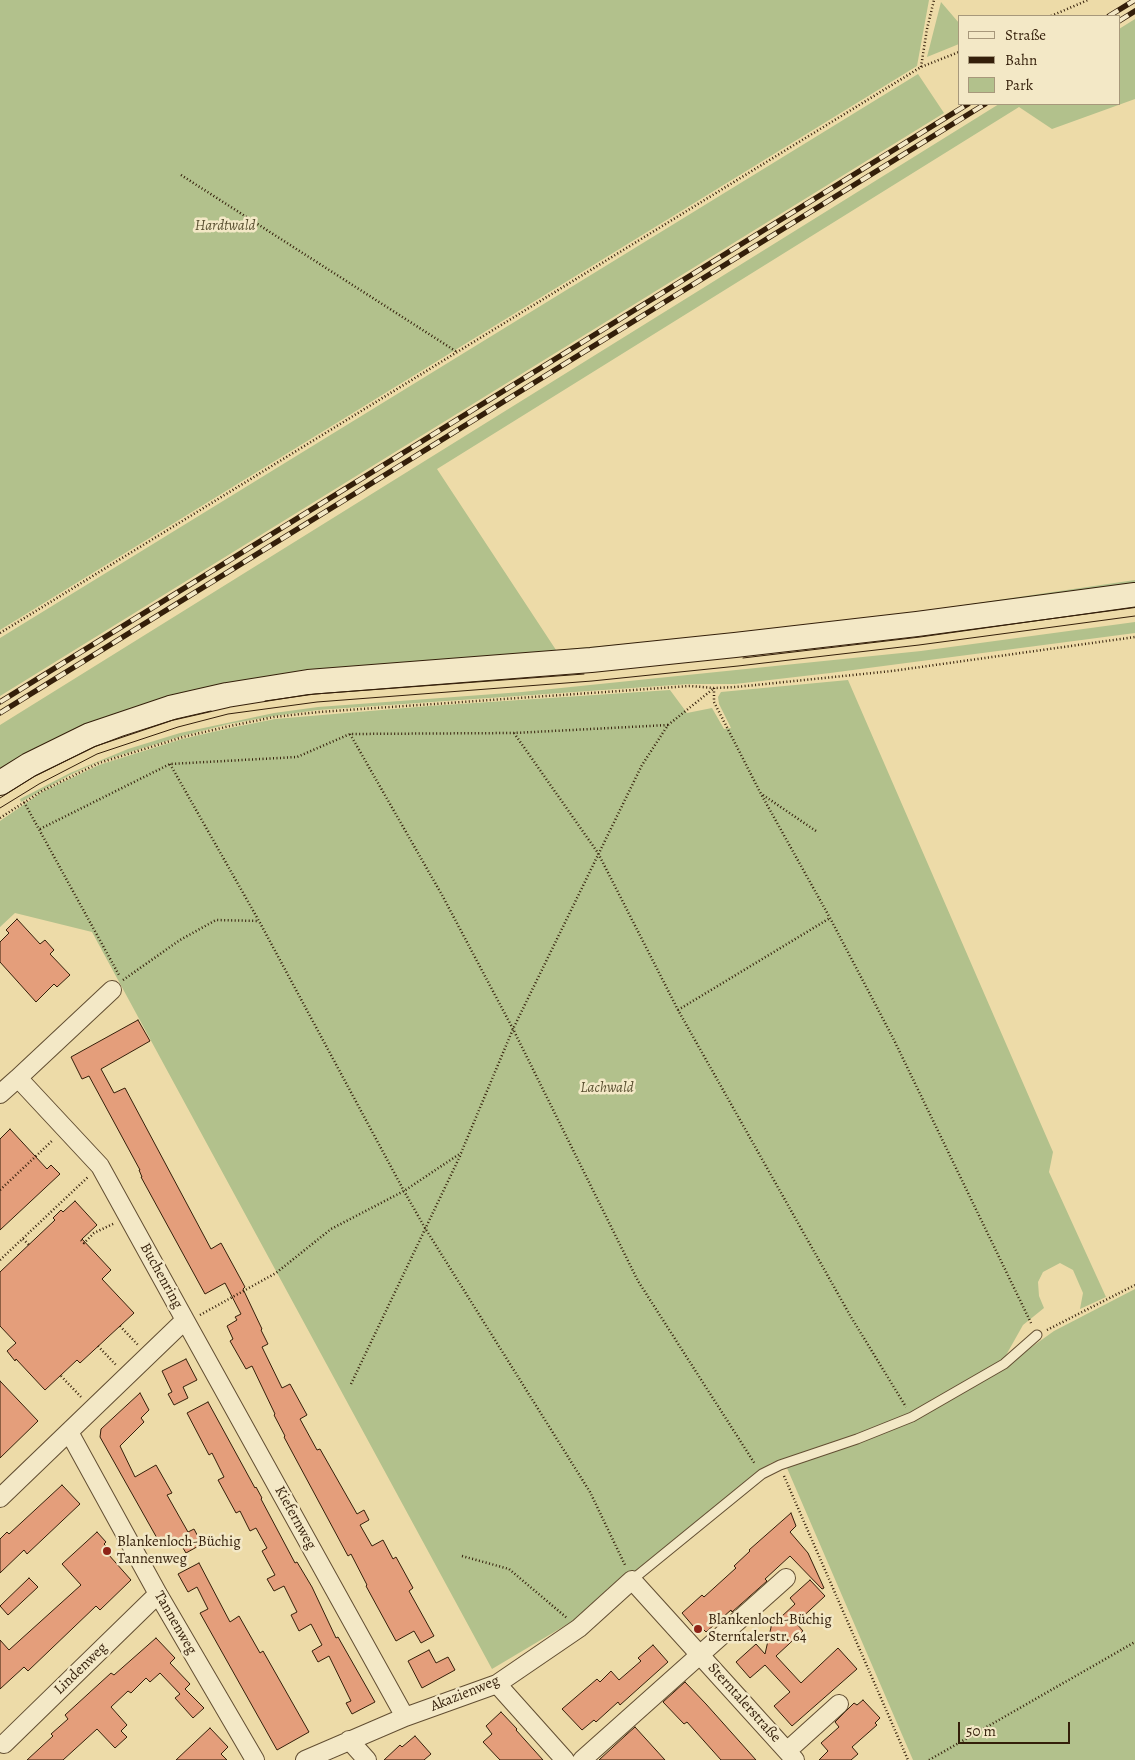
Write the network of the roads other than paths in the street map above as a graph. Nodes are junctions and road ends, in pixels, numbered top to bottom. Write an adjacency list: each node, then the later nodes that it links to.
1 (1135, 595): 2 (street)
2 (0, 783)
3 (117, 985): 4 (street)
4 (18, 1078): 5 (street); 6 (street, Buchenring)
5 (0, 1094)
6 (185, 1320): 8 (street, Buchenring); 16 (street, Kiefernweg)
7 (1037, 1335): 11 (lane)
8 (69, 1432): 9 (street, Buchenring); 12 (street, Tannenweg)
9 (0, 1498)
10 (786, 1578): 13 (street, Sterntalerstraße)
11 (632, 1580): 13 (street, Sterntalerstraße); 14 (street, Akazienweg)
12 (158, 1594): 18 (street, Lindenweg); 20 (street, Tannenweg)
13 (700, 1655): 19 (street, Sterntalerstraße); 24 (street)
14 (497, 1684): 16 (street, Akazienweg); 23 (street)
15 (839, 1704): 19 (street, Sterntalerstraße)
16 (405, 1717): 17 (street, Akazienweg)
17 (349, 1740): 21 (street, Akazienweg); 22 (street)
18 (4, 1744)
19 (791, 1755)
20 (255, 1760)
21 (305, 1760)
22 (367, 1760)
23 (565, 1760)
24 (582, 1760)

